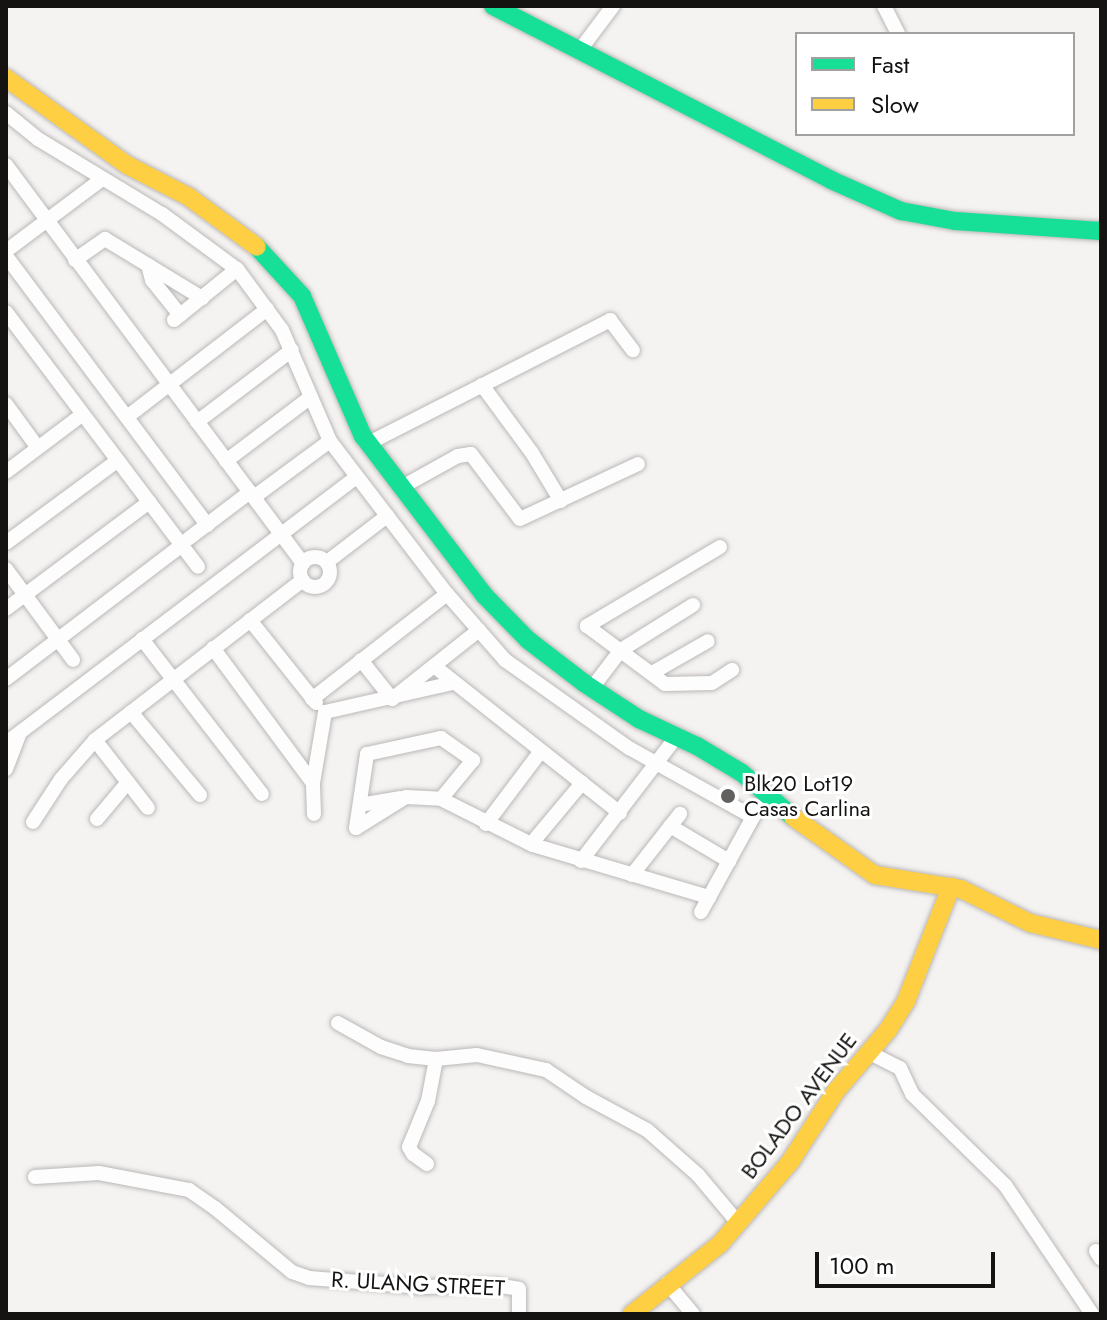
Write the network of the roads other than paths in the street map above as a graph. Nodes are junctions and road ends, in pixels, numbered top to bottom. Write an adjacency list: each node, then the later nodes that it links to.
1 (493, 6): 5 (street)
2 (613, 6): 5 (street)
3 (884, 6): 4 (street)
4 (897, 32)
5 (580, 50): 11 (street)
6 (6, 78): 29 (street)
7 (6, 113): 9 (street)
8 (6, 165): 10 (street)
9 (101, 180): 10 (street); 15 (street)
10 (46, 222): 12 (street); 13 (street)
11 (1101, 231)
12 (6, 254): 26 (street)
13 (75, 260): 14 (street); 21 (street)
14 (148, 265): 16 (street); 16 (street)
15 (237, 269): 16 (street); 17 (street)
16 (202, 298)
17 (267, 309): 19 (street); 21 (street)
18 (7, 315): 25 (street)
19 (292, 350): 23 (street); 27 (street)
20 (633, 350): 22 (street)
21 (169, 385): 26 (street); 27 (street)
22 (482, 385): 29 (street); 38 (street)
23 (311, 397): 28 (street); 32 (street)
24 (6, 404): 30 (street)
25 (83, 414): 30 (street); 31 (street)
26 (127, 417): 41 (street)
27 (197, 422): 32 (street)
28 (330, 441): 35 (street); 37 (street)
29 (369, 443): 36 (street)
30 (38, 448): 34 (street)
31 (118, 460): 39 (street); 44 (street)
32 (226, 461): 37 (street)
33 (638, 464): 38 (street)
34 (6, 472)
35 (356, 477): 40 (street); 42 (street)
36 (402, 487): 38 (street); 70 (street)
37 (252, 495): 41 (street); 42 (street)
38 (561, 501)
39 (149, 502): 43 (street); 52 (street)
40 (387, 516): 46 (street); 51 (street)
41 (207, 525): 43 (street)
42 (281, 533): 47 (street); 58 (street)
43 (185, 542): 48 (street); 57 (street)
44 (6, 543)
45 (720, 547): 61 (street)
46 (327, 562): 47 (street); 50 (street)
47 (303, 563): 50 (street)
48 (198, 567)
49 (6, 569): 52 (street)
50 (303, 580): 55 (street)
51 (447, 594): 56 (street); 63 (street)
52 (25, 595): 54 (street); 57 (street)
53 (693, 605): 61 (street)
54 (6, 609)
55 (250, 620): 60 (street); 71 (street)
56 (479, 630): 64 (street); 80 (street)
57 (58, 639): 62 (street); 67 (street)
58 (142, 639): 68 (street); 75 (street)
59 (708, 641): 66 (street)
60 (213, 648): 68 (street); 83 (street)
61 (621, 650): 66 (street); 70 (street)
62 (73, 660)
63 (361, 660): 71 (street); 72 (street)
64 (434, 666): 69 (street); 72 (street)
65 (732, 670): 66 (street)
66 (652, 673)
67 (6, 679)
68 (173, 680): 73 (street); 85 (street)
69 (453, 683): 72 (street); 79 (street)
70 (592, 688): 76 (street)
71 (312, 699): 74 (street)
72 (392, 699): 74 (street)
73 (131, 712): 77 (street); 86 (street)
74 (325, 712): 83 (street)
75 (20, 732): 78 (street); 81 (street)
76 (677, 736): 80 (street); 102 (street)
77 (95, 740): 82 (street); 95 (street)
78 (6, 743)
79 (541, 751): 84 (street); 96 (street)
80 (658, 764): 91 (street); 100 (street)
81 (6, 769)
82 (128, 782): 90 (street); 94 (street)
83 (313, 783): 92 (street)
84 (582, 783): 91 (street); 98 (street)
85 (262, 794)
86 (200, 795)
87 (406, 797): 88 (street); 89 (street); 89 (street)
88 (441, 799): 89 (street); 96 (street)
89 (360, 805)
90 (148, 808)
91 (620, 813): 99 (street)
92 (314, 814)
93 (680, 814): 97 (street)
94 (97, 819)
95 (33, 822)
96 (486, 824): 98 (street)
97 (670, 826): 100 (street); 101 (street)
98 (531, 844): 99 (street)
99 (581, 861): 101 (street)
100 (729, 861): 103 (street)
101 (632, 875): 103 (street)
102 (951, 887): 105 (street); 107 (street, BOLADO AVENUE)
103 (709, 897): 104 (street)
104 (701, 912)
105 (1101, 940)
106 (338, 1023): 108 (street)
107 (868, 1052): 111 (street, BOLADO AVENUE); 116 (street)
108 (436, 1059): 109 (street); 111 (street)
109 (427, 1164)
110 (35, 1177): 113 (street, R. ULANG STREET)
111 (739, 1224): 112 (street, BOLADO AVENUE)
112 (667, 1283): 114 (street, BOLADO AVENUE); 115 (street)
113 (519, 1314)
114 (632, 1314)
115 (693, 1314)
116 (1092, 1314)

